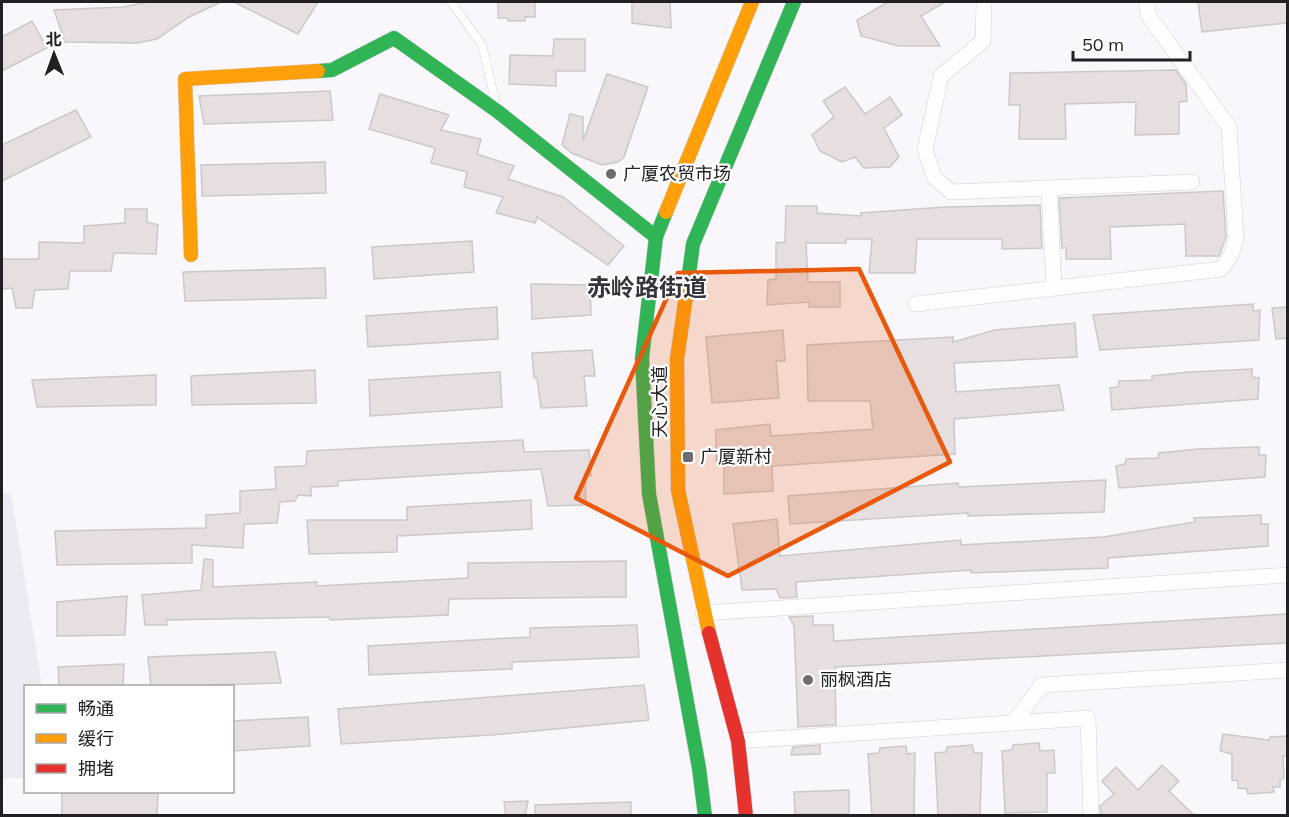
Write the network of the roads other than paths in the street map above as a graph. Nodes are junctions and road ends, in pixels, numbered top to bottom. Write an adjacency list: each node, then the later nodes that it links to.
1 (452, 2): 6 (lane)
2 (752, 2): 9 (main road, 天心大道)
3 (794, 2): 14 (main road, 天心大道)
4 (984, 2): 8 (street)
5 (1147, 2): 11 (street)
6 (497, 111): 9 (main road); 10 (main road)
7 (1191, 182): 8 (street)
8 (1049, 188): 11 (street)
9 (656, 237): 18 (main road, 天心大道)
10 (191, 255)
11 (1054, 288): 12 (street)
12 (916, 304)
13 (1287, 574): 14 (street)
14 (703, 613): 17 (main road, 天心大道)
15 (1287, 670): 16 (street)
16 (1013, 723): 17 (street); 20 (street)
17 (738, 741): 19 (main road, 天心大道)
18 (705, 816)
19 (747, 816)
20 (1091, 816)

